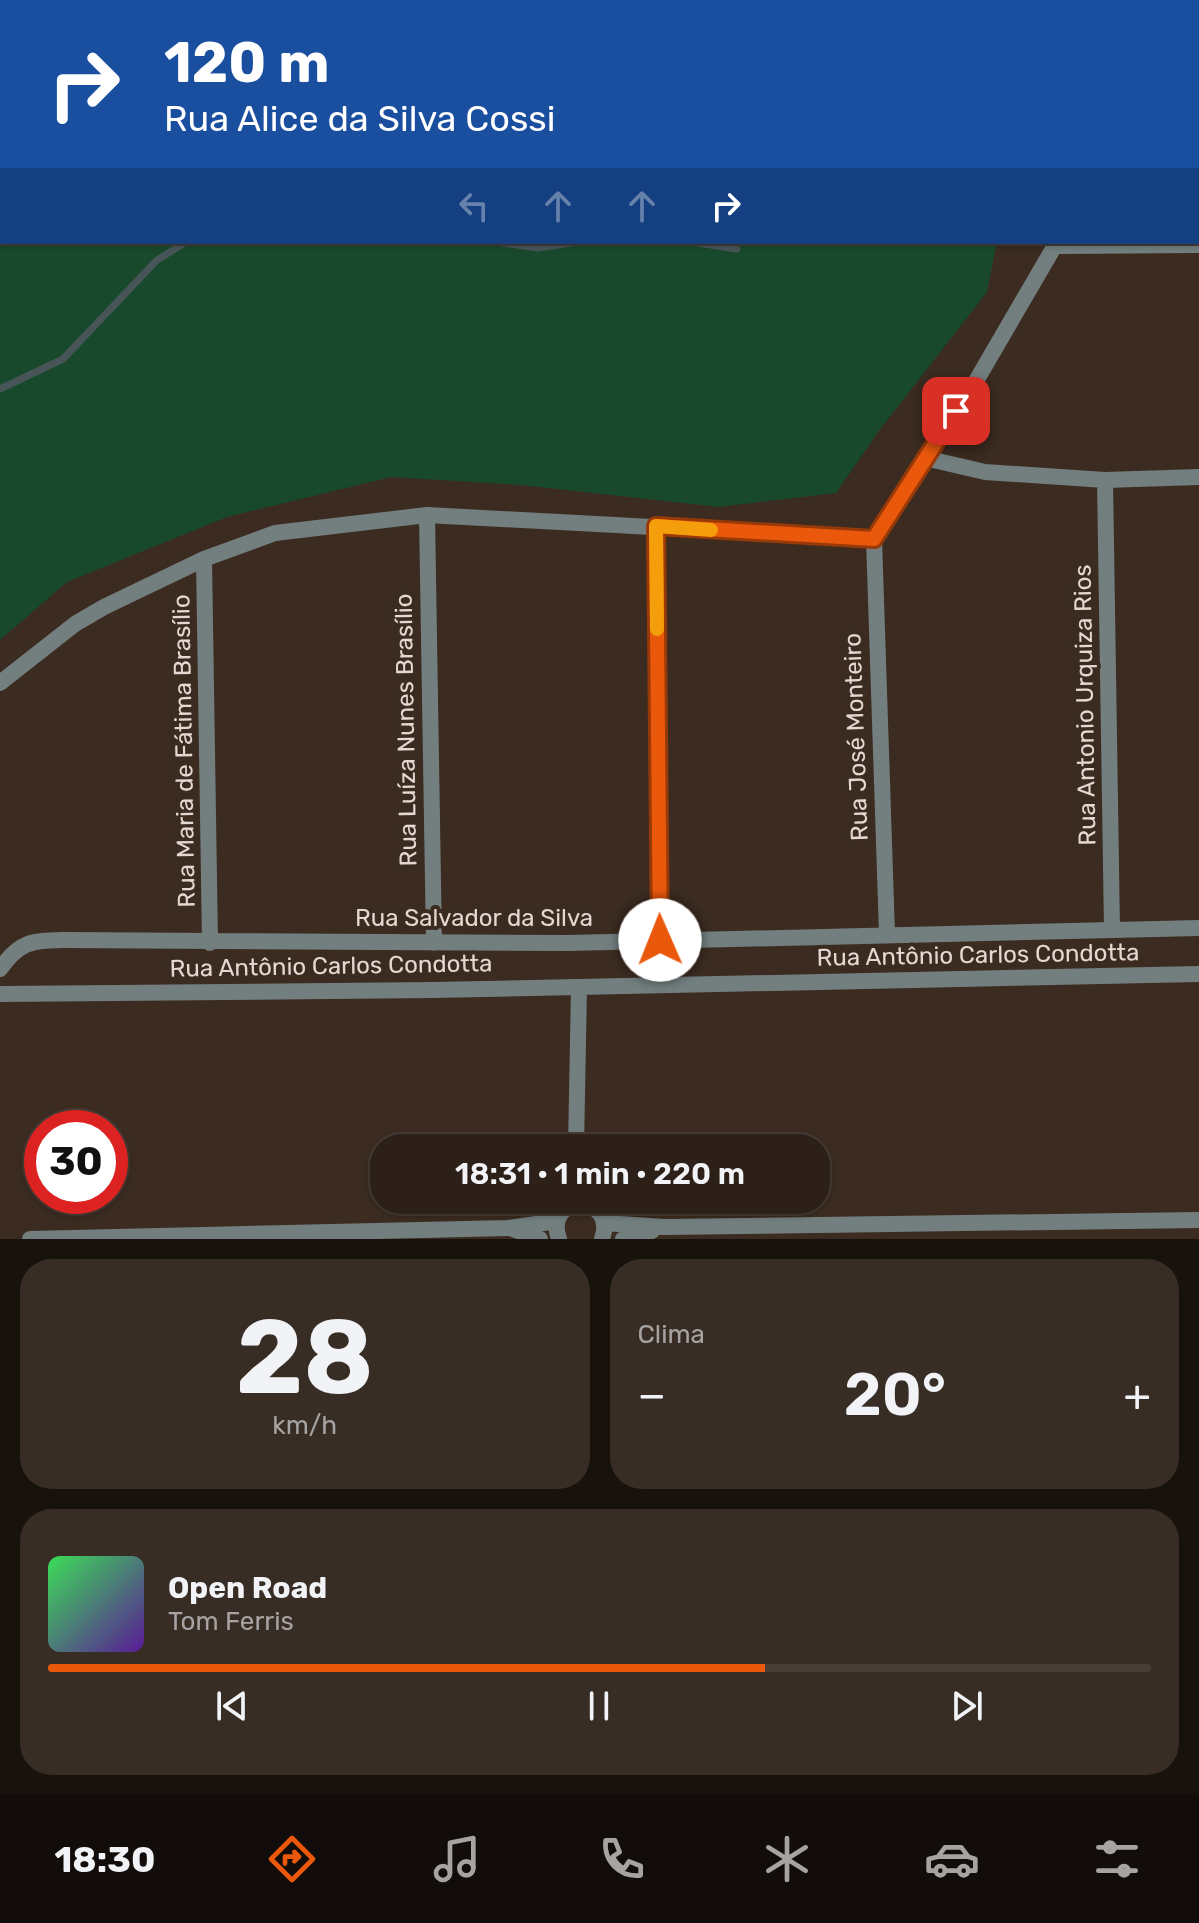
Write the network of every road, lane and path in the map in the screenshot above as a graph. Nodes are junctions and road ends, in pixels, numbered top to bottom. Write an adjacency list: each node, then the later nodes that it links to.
1 (1057, 244): 2 (street); 3 (street)
2 (1199, 245)
3 (925, 458): 5 (street); 8 (street)
4 (1199, 477): 5 (street)
5 (1105, 480): 12 (street, Rua Antonio Urquiza Rios)
6 (427, 515): 7 (street); 9 (street); 16 (street, Rua Luíza Nunes Brasílio)
7 (656, 526): 8 (street); 14 (street)
8 (874, 539): 13 (street, Rua José Monteiro)
9 (204, 559): 10 (street); 15 (street, Rua Maria de Fátima Brasílio)
10 (0, 683)
11 (1199, 928): 12 (street, Rua Salvador da Silva)
12 (1112, 930): 13 (street, Rua Salvador da Silva)
13 (887, 934): 14 (street, Rua Salvador da Silva)
14 (660, 940): 16 (street, Rua Salvador da Silva); 19 (street)
15 (210, 943): 16 (street, Rua Salvador da Silva); 17 (street, Rua Salvador da Silva)
16 (434, 943)
17 (0, 969): 21 (street)
18 (1199, 974): 19 (street, Rua Antônio Carlos Condotta)
19 (662, 985): 20 (street, Rua Antônio Carlos Condotta)
20 (579, 987): 21 (street, Rua Antônio Carlos Condotta); 23 (street)
21 (25, 993): 22 (street, Rua Antônio Carlos Condotta)
22 (0, 994)
23 (576, 1134)
24 (552, 1214): 28 (street)
25 (562, 1214): 32 (street)
26 (1199, 1220): 27 (street)
27 (664, 1227): 29 (street); 33 (street)
28 (508, 1228): 30 (street); 31 (street)
29 (603, 1231)
30 (30, 1239)
31 (540, 1239)
32 (559, 1239)
33 (623, 1239)

